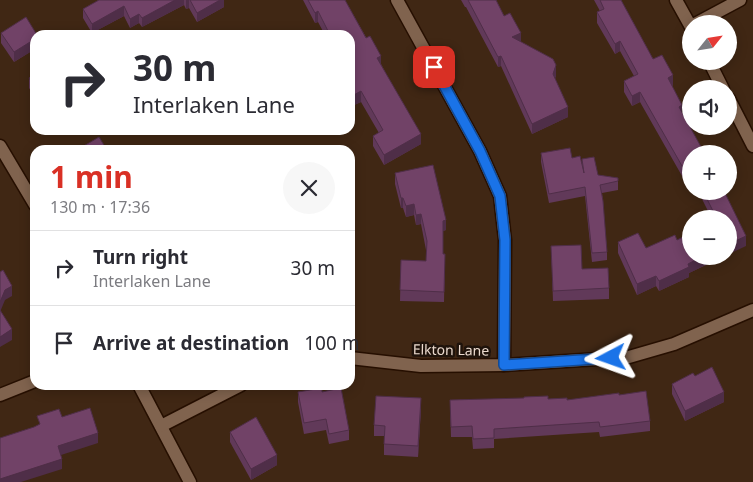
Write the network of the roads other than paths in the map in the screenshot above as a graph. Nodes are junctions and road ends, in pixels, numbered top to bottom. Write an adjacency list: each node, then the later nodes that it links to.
1 (397, 0): 12 (street)
2 (676, 0): 4 (street)
3 (740, 0): 5 (street)
4 (685, 15)
5 (712, 15)
6 (737, 115): 8 (street)
7 (0, 146): 9 (street)
8 (753, 146)
9 (30, 197)
10 (753, 310): 12 (street, Elkton Lane)
11 (355, 359): 12 (street, Elkton Lane)
12 (504, 365)
13 (30, 383): 16 (street)
14 (142, 390): 17 (street)
15 (231, 390): 17 (street)
16 (0, 395)
17 (161, 426): 18 (street)
18 (190, 482)

